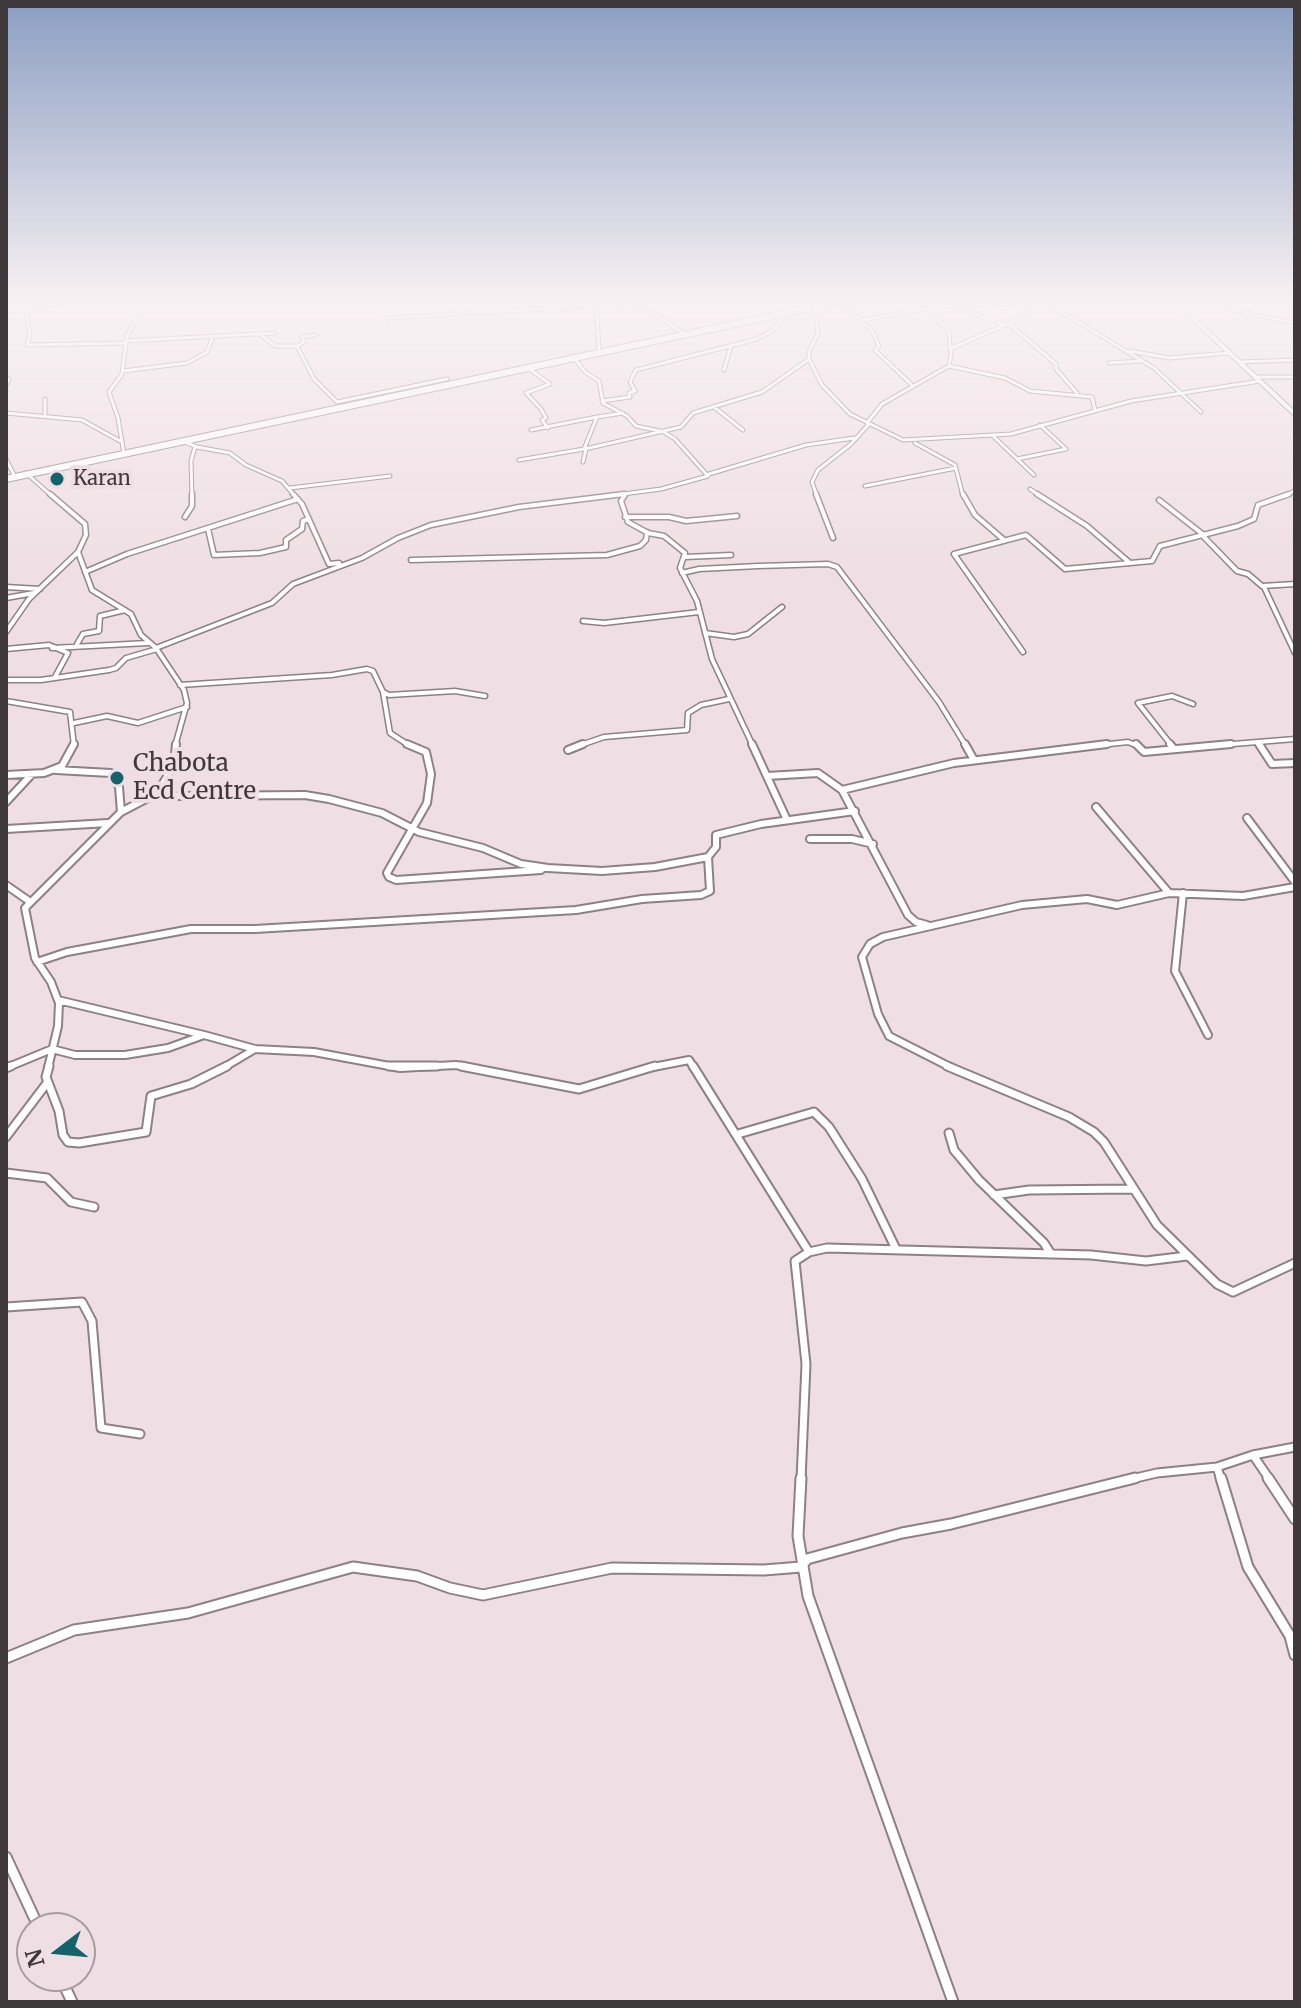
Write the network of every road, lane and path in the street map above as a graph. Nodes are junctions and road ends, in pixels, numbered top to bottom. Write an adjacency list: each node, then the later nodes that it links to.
1 (109, 393): 37 (street)
2 (328, 393): 19 (street)
3 (391, 393): 19 (street)
4 (400, 393): 19 (highway)
5 (402, 393): 19 (highway)
6 (527, 393): 30 (street)
7 (603, 393): 18 (street)
8 (630, 393): 18 (street)
9 (760, 393): 20 (street)
10 (829, 393): 28 (street)
11 (901, 393): 28 (street)
12 (1057, 393): 16 (street)
13 (1176, 393): 21 (street)
14 (1180, 393): 22 (street)
15 (1273, 393): 25 (street)
16 (1078, 394): 21 (street)
17 (45, 399): 26 (street)
18 (602, 401): 24 (street)
19 (340, 405): 36 (highway)
20 (714, 407): 32 (street); 33 (street)
21 (1095, 410): 29 (street)
22 (1201, 412)
23 (6, 413): 26 (street)
24 (623, 413): 27 (street); 33 (street)
25 (1295, 413)
26 (45, 415): 37 (street)
27 (597, 417): 30 (street); 40 (street)
28 (868, 423): 34 (street); 38 (street)
29 (1040, 425): 35 (street); 43 (street)
30 (548, 428): 31 (street)
31 (531, 430)
32 (743, 430)
33 (664, 432): 40 (street); 48 (street)
34 (854, 438): 48 (street); 67 (street)
35 (994, 438): 38 (street); 43 (street)
36 (181, 441): 39 (street); 41 (highway)
37 (120, 442): 41 (street)
38 (911, 442): 46 (street)
39 (195, 447): 54 (street); 61 (street)
40 (586, 449): 44 (street); 45 (street)
41 (124, 453): 47 (highway)
42 (6, 459): 50 (street)
43 (1017, 459): 49 (street)
44 (519, 460)
45 (583, 462)
46 (956, 468): 53 (street); 68 (street)
47 (26, 474): 50 (highway); 69 (street)
48 (709, 474): 57 (street)
49 (1034, 475)
50 (15, 476): 52 (highway)
51 (390, 476): 54 (street)
52 (6, 478)
53 (865, 486)
54 (289, 488): 58 (street)
55 (1030, 489): 73 (street)
56 (1295, 490): 66 (street)
57 (625, 495): 62 (street); 74 (street)
58 (298, 499): 63 (street); 64 (street)
59 (1159, 500): 66 (street)
60 (737, 516): 62 (street)
61 (185, 517)
62 (625, 517): 65 (street)
63 (309, 519): 64 (street); 74 (street)
64 (208, 529): 75 (street)
65 (647, 532): 71 (street); 72 (street)
66 (1205, 536): 73 (street); 79 (street)
67 (833, 538)
68 (1004, 540): 73 (street); 93 (street)
69 (78, 552): 75 (street); 80 (street)
70 (731, 555): 71 (street)
71 (685, 557): 76 (street)
72 (411, 560)
73 (1130, 563)
74 (340, 566): 92 (street)
75 (85, 572): 83 (street)
76 (682, 573): 84 (street); 109 (street)
77 (1295, 584): 79 (street)
78 (6, 587): 80 (street)
79 (1264, 587): 94 (street)
80 (38, 591): 81 (street); 86 (street)
81 (6, 598)
82 (782, 607): 87 (street)
83 (125, 610): 88 (street); 89 (street)
84 (699, 612): 85 (street); 87 (street)
85 (583, 621)
86 (6, 632)
87 (705, 633): 100 (street)
88 (148, 643): 89 (street); 92 (street)
89 (77, 644): 90 (street)
90 (52, 648): 91 (street); 95 (street)
91 (6, 649)
92 (156, 649): 95 (street); 97 (street)
93 (1023, 652)
94 (1295, 653)
95 (55, 677): 96 (street)
96 (6, 680)
97 (180, 685): 98 (street); 103 (street)
98 (383, 692): 99 (street); 124 (street)
99 (485, 696)
100 (729, 699): 108 (street); 114 (street)
101 (6, 701): 104 (street)
102 (1193, 704): 107 (street)
103 (187, 707): 104 (street); 116 (street)
104 (74, 723): 111 (street)
105 (1295, 739): 106 (street)
106 (1258, 743): 107 (street); 110 (street)
107 (1174, 749): 109 (street)
108 (568, 750)
109 (974, 760): 115 (street)
110 (1295, 763)
111 (52, 771): 112 (street); 120 (street)
112 (32, 774): 113 (street); 117 (street)
113 (6, 775)
114 (767, 776): 115 (street); 122 (street)
115 (842, 790): 119 (street)
116 (157, 793): 120 (street); 124 (street)
117 (7, 800)
118 (1096, 807): 132 (street)
119 (855, 811): 122 (street); 127 (street)
120 (121, 812): 123 (street)
121 (1247, 818): 130 (street)
122 (787, 820): 128 (street)
123 (112, 822): 125 (street); 134 (street)
124 (415, 827): 129 (street); 129 (street)
125 (6, 829)
126 (810, 839): 127 (street)
127 (873, 844): 135 (street)
128 (708, 857): 129 (street); 136 (street)
129 (548, 868)
130 (1295, 884): 133 (street)
131 (6, 885): 134 (street)
132 (1169, 893): 133 (street); 135 (street)
133 (1183, 893): 139 (street)
134 (29, 901): 136 (street)
135 (931, 925): 148 (street)
136 (37, 962): 137 (street)
137 (58, 1000): 138 (street); 140 (street)
138 (204, 1035): 140 (street); 141 (street)
139 (1208, 1035)
140 (52, 1049): 142 (street); 143 (street)
141 (255, 1049): 143 (street); 145 (street)
142 (6, 1068)
143 (47, 1083): 146 (street)
144 (949, 1133): 149 (street)
145 (738, 1134): 151 (street); 152 (street)
146 (6, 1137)
147 (6, 1173): 150 (street)
148 (1134, 1189): 149 (street); 154 (street)
149 (994, 1195): 153 (street)
150 (94, 1207)
151 (896, 1249): 152 (street); 153 (street)
152 (809, 1252): 162 (street)
153 (1051, 1254): 154 (street)
154 (1187, 1256): 155 (street)
155 (1295, 1263)
156 (6, 1307): 157 (street)
157 (140, 1434)
158 (1295, 1447): 159 (street)
159 (1253, 1455): 160 (street); 161 (street)
160 (1217, 1467): 162 (street); 163 (street)
161 (1295, 1519)
162 (801, 1567): 164 (street); 167 (street)
163 (1295, 1655)
164 (6, 1658)
165 (6, 1857): 166 (street)
166 (32, 1912)
167 (953, 2002)

